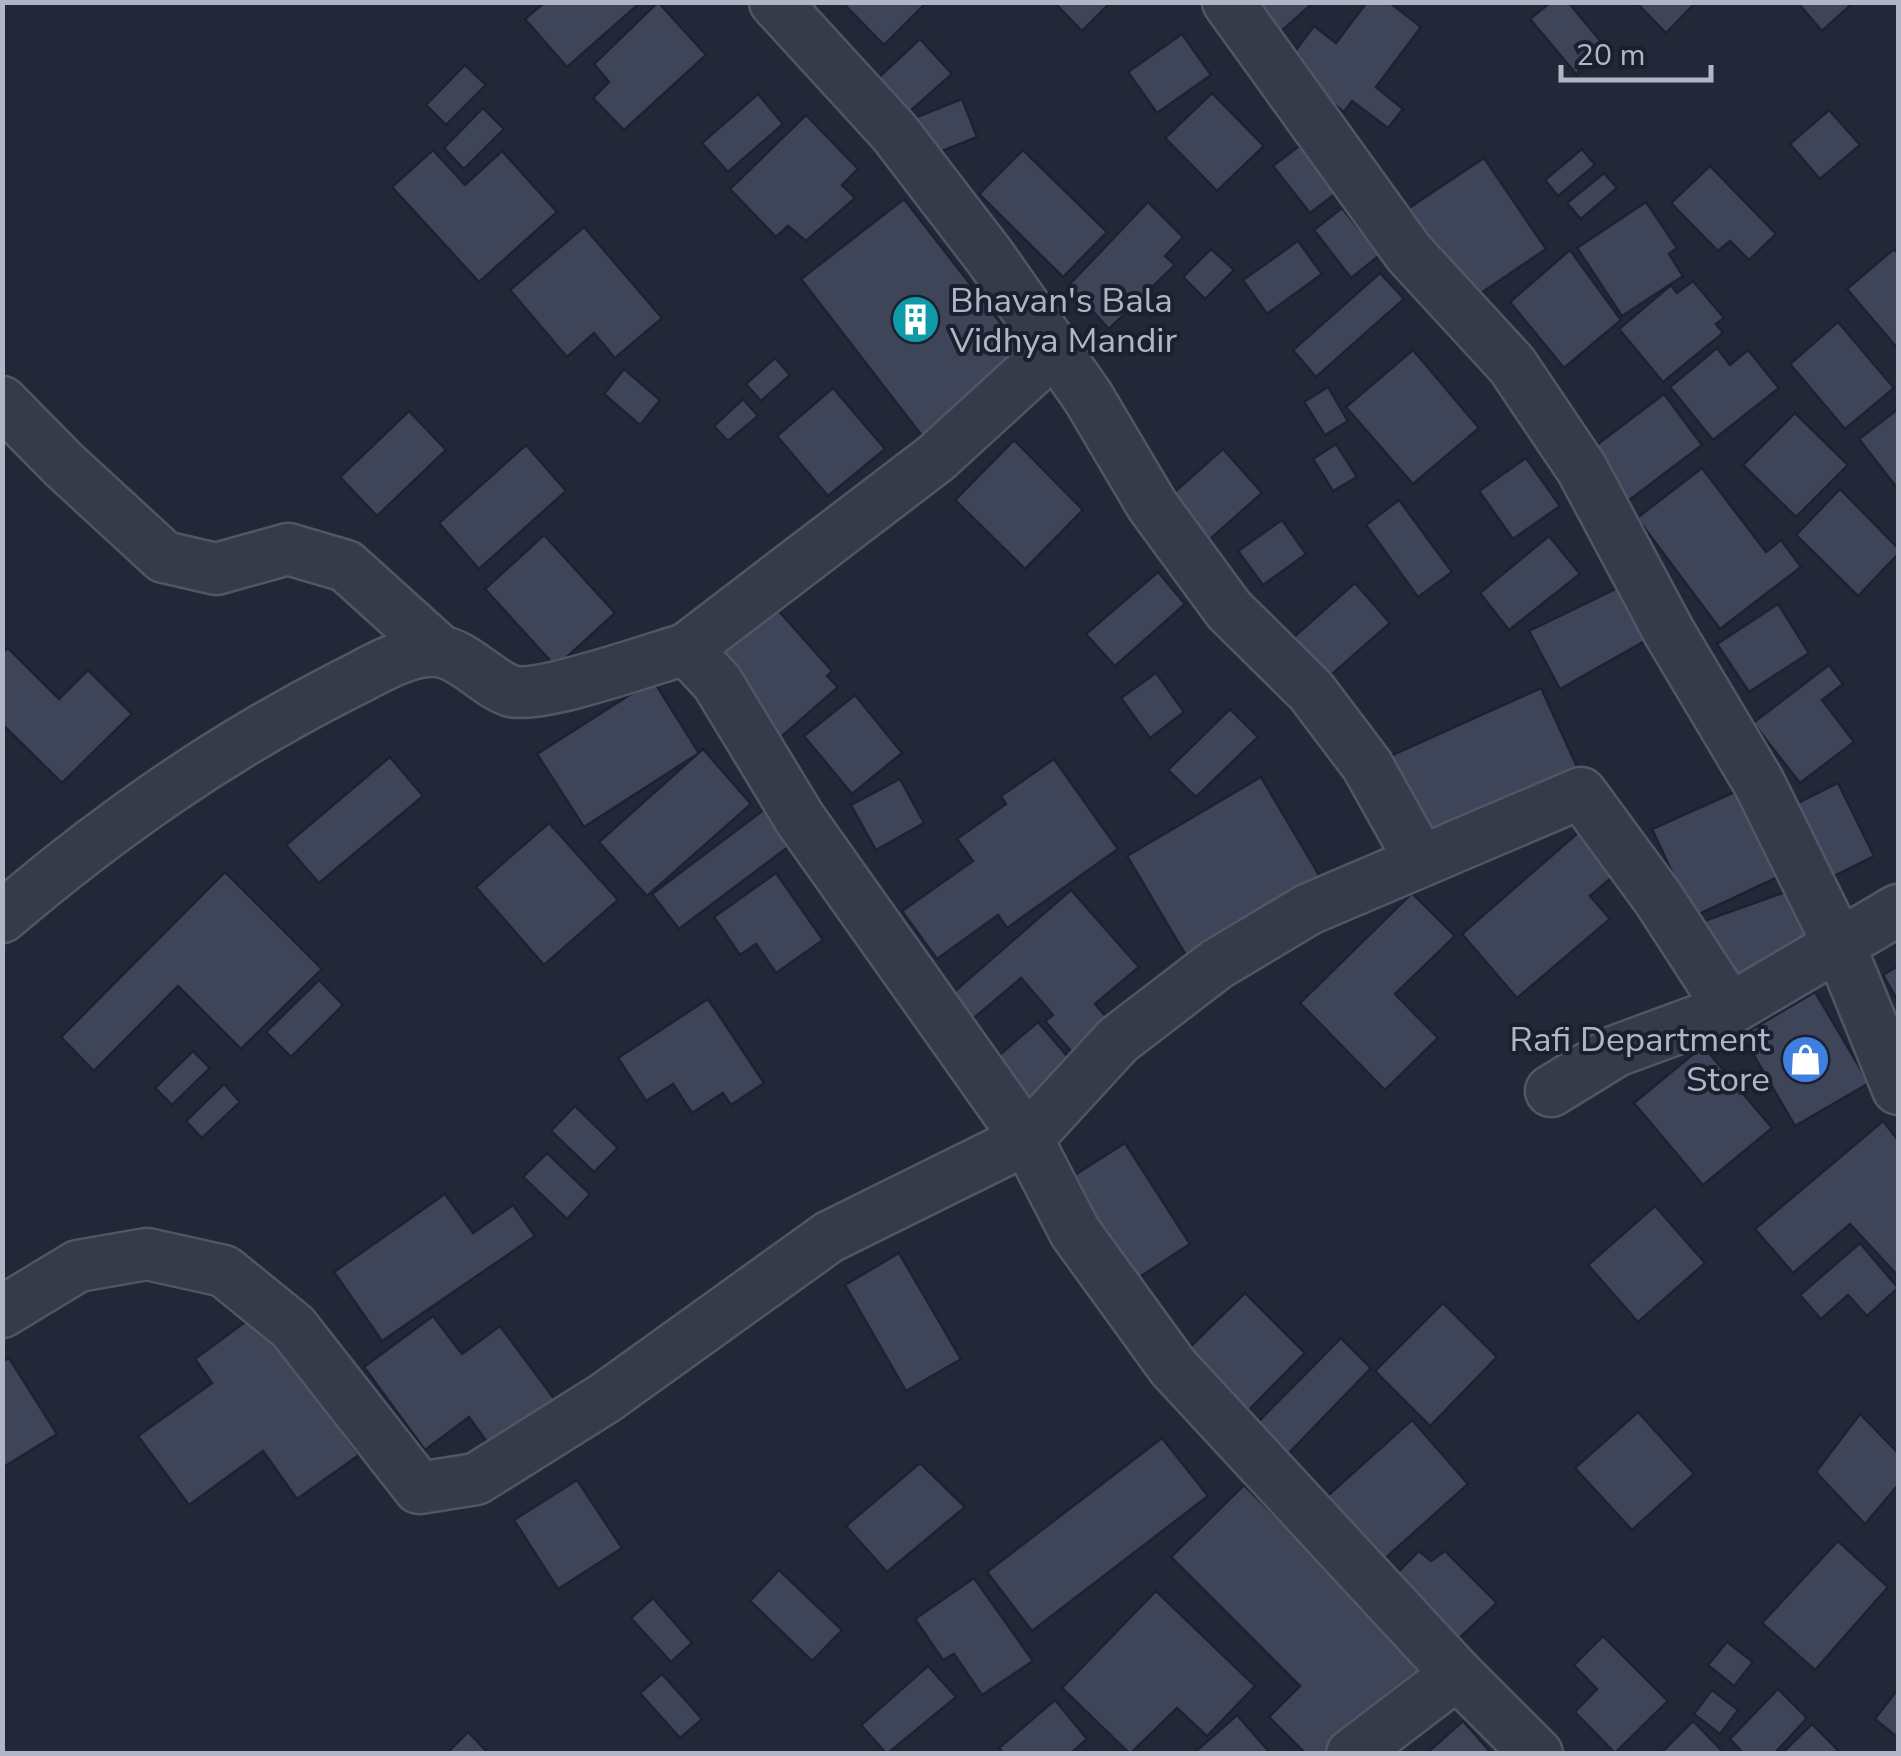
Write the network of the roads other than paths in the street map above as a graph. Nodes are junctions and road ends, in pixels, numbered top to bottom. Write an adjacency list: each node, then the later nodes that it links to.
1 (775, 2): 3 (street)
2 (1228, 2): 10 (street)
3 (1053, 351): 5 (street); 7 (street)
4 (2, 402): 6 (street)
5 (686, 649): 6 (street); 14 (street)
6 (440, 651): 9 (street)
7 (1420, 858): 11 (street); 14 (street)
8 (1898, 910): 10 (street)
9 (2, 917)
10 (1840, 947): 11 (street); 12 (street)
11 (1730, 1009): 13 (street)
12 (1898, 1089)
13 (1551, 1091)
14 (1027, 1139): 15 (street); 16 (street)
15 (2, 1312)
16 (1457, 1674): 17 (street); 18 (street)
17 (1352, 1754)
18 (1537, 1754)

